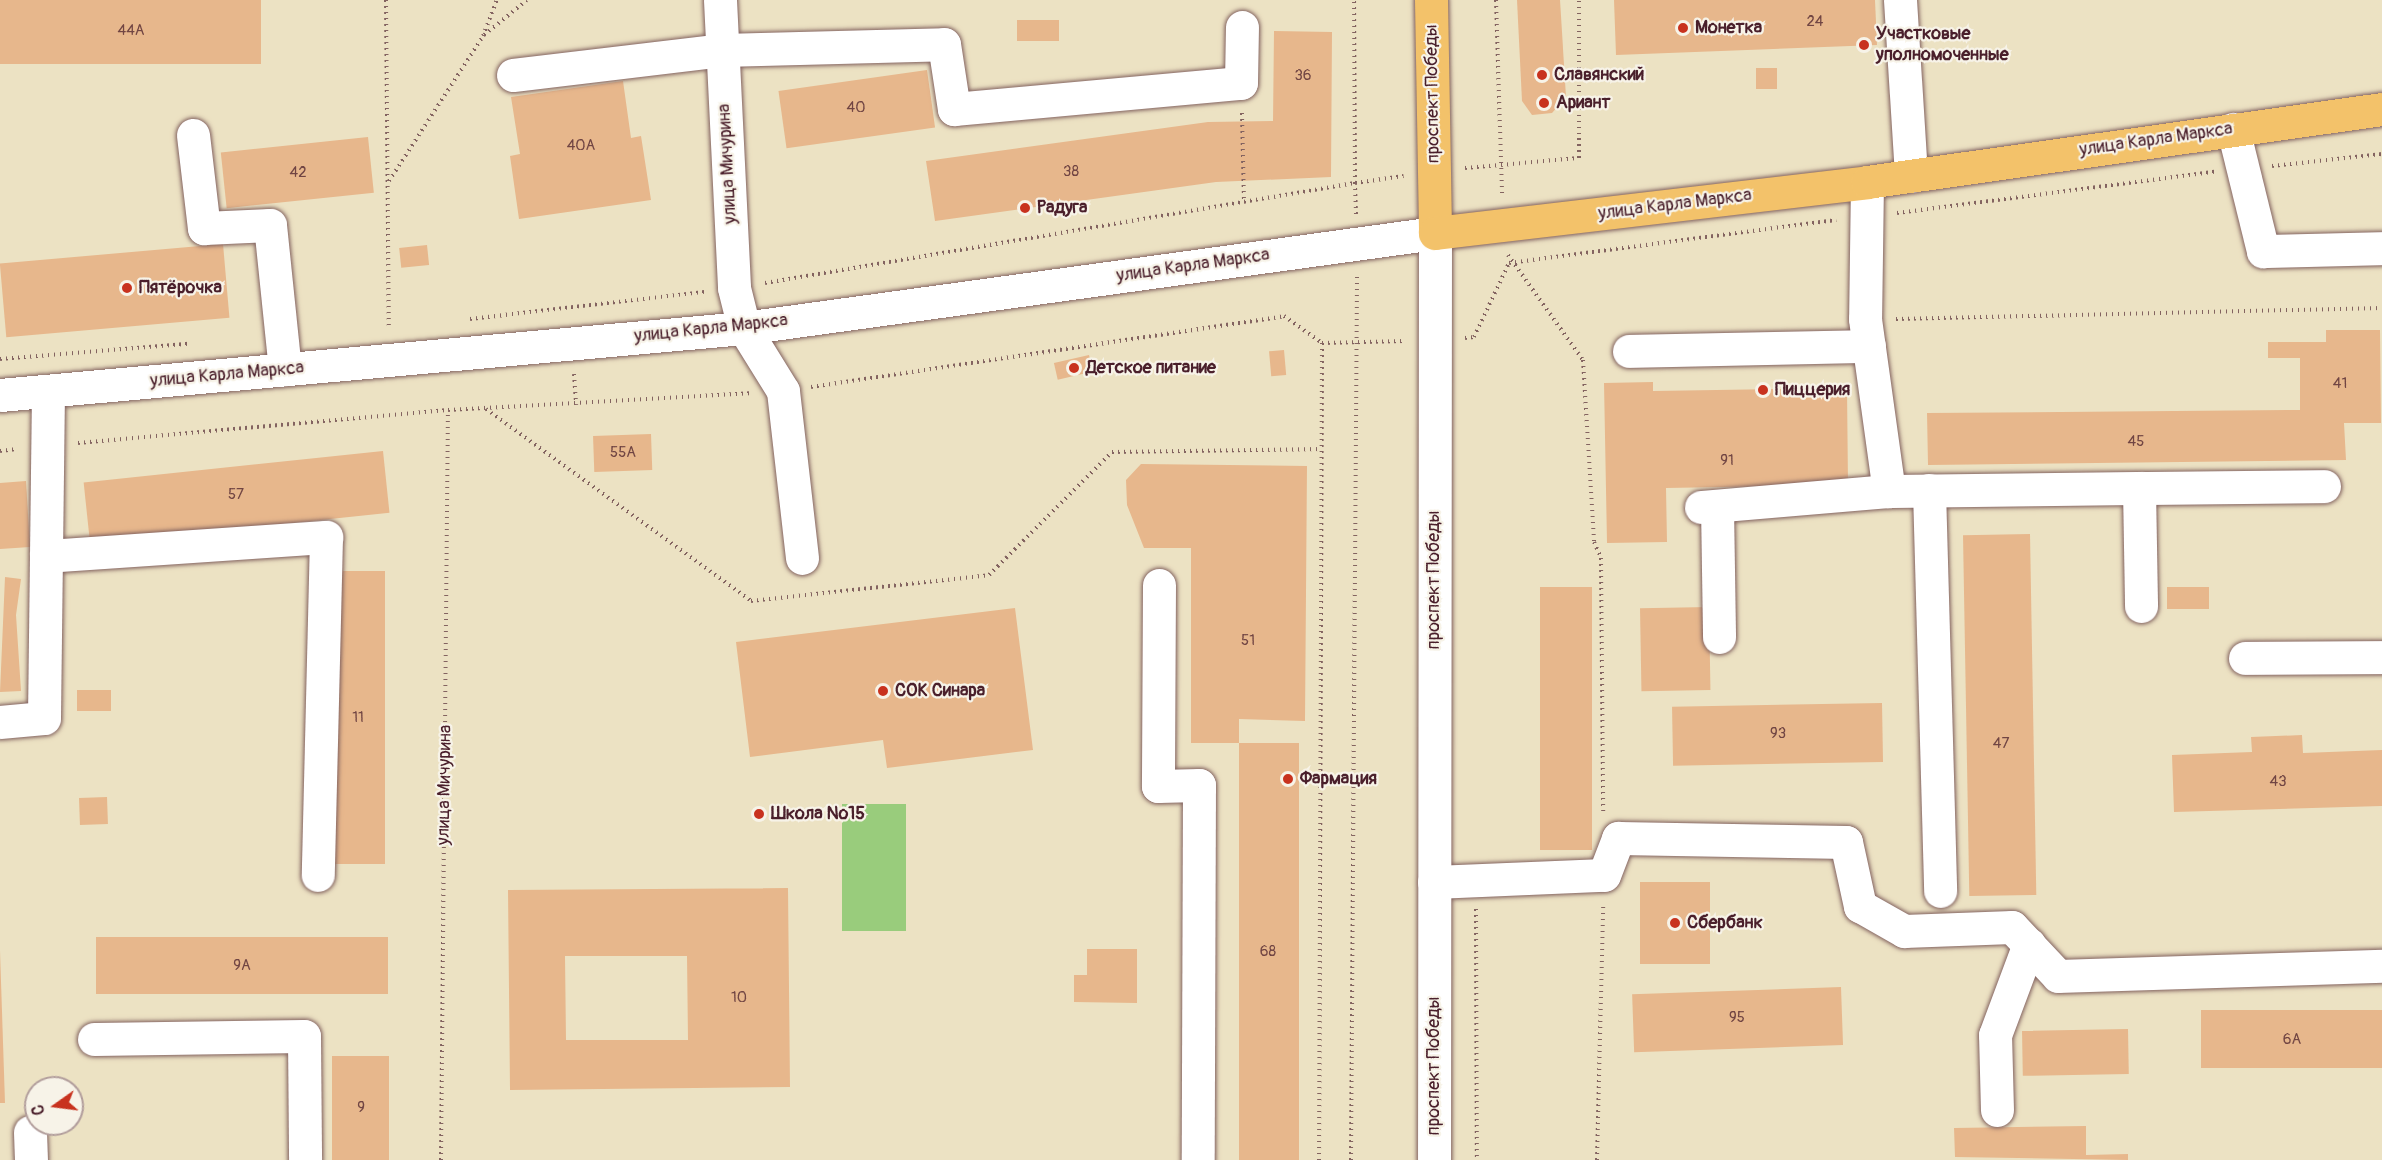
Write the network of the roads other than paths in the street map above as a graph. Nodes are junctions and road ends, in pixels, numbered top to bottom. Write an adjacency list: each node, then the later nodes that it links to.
1 (720, 0): 5 (street, улица Мичурина)
2 (1431, 0): 12 (main road, проспект Победы)
3 (1900, 0): 10 (street)
4 (1242, 27): 5 (street)
5 (722, 50): 6 (street); 14 (street, улица Мичурина)
6 (513, 75)
7 (2382, 109): 8 (main road, улица Карла Маркса)
8 (2233, 129): 10 (main road, улица Карла Маркса); 13 (street)
9 (193, 135): 17 (street)
10 (1911, 176): 11 (main road, улица Карла Маркса)
11 (1867, 182): 12 (main road, улица Карла Маркса); 15 (street)
12 (1435, 233): 14 (street, улица Карла Маркса); 33 (street, проспект Победы)
13 (2382, 248)
14 (744, 328): 17 (street, улица Карла Маркса); 25 (street, улица Мичурина)
15 (1867, 333): 16 (street); 23 (street)
16 (1629, 351)
17 (285, 369): 18 (street, улица Карла Маркса)
18 (48, 391): 19 (street, улица Карла Маркса); 24 (street)
19 (0, 395)
20 (2324, 486): 21 (street)
21 (2139, 488): 22 (street); 27 (street)
22 (1929, 490): 23 (street); 34 (street)
23 (1889, 491): 28 (street)
24 (46, 556): 31 (street); 32 (street)
25 (802, 558)
26 (1159, 585): 40 (street)
27 (2141, 606)
28 (1719, 637)
29 (2382, 657): 30 (street)
30 (2245, 658)
31 (0, 722)
32 (318, 875)
33 (1434, 882): 35 (street); 41 (street, проспект Победы)
34 (1940, 891)
35 (2029, 944): 36 (street); 38 (street)
36 (2382, 966)
37 (94, 1039): 39 (street)
38 (1996, 1110)
39 (305, 1160)
40 (1198, 1160)
41 (1434, 1160)

